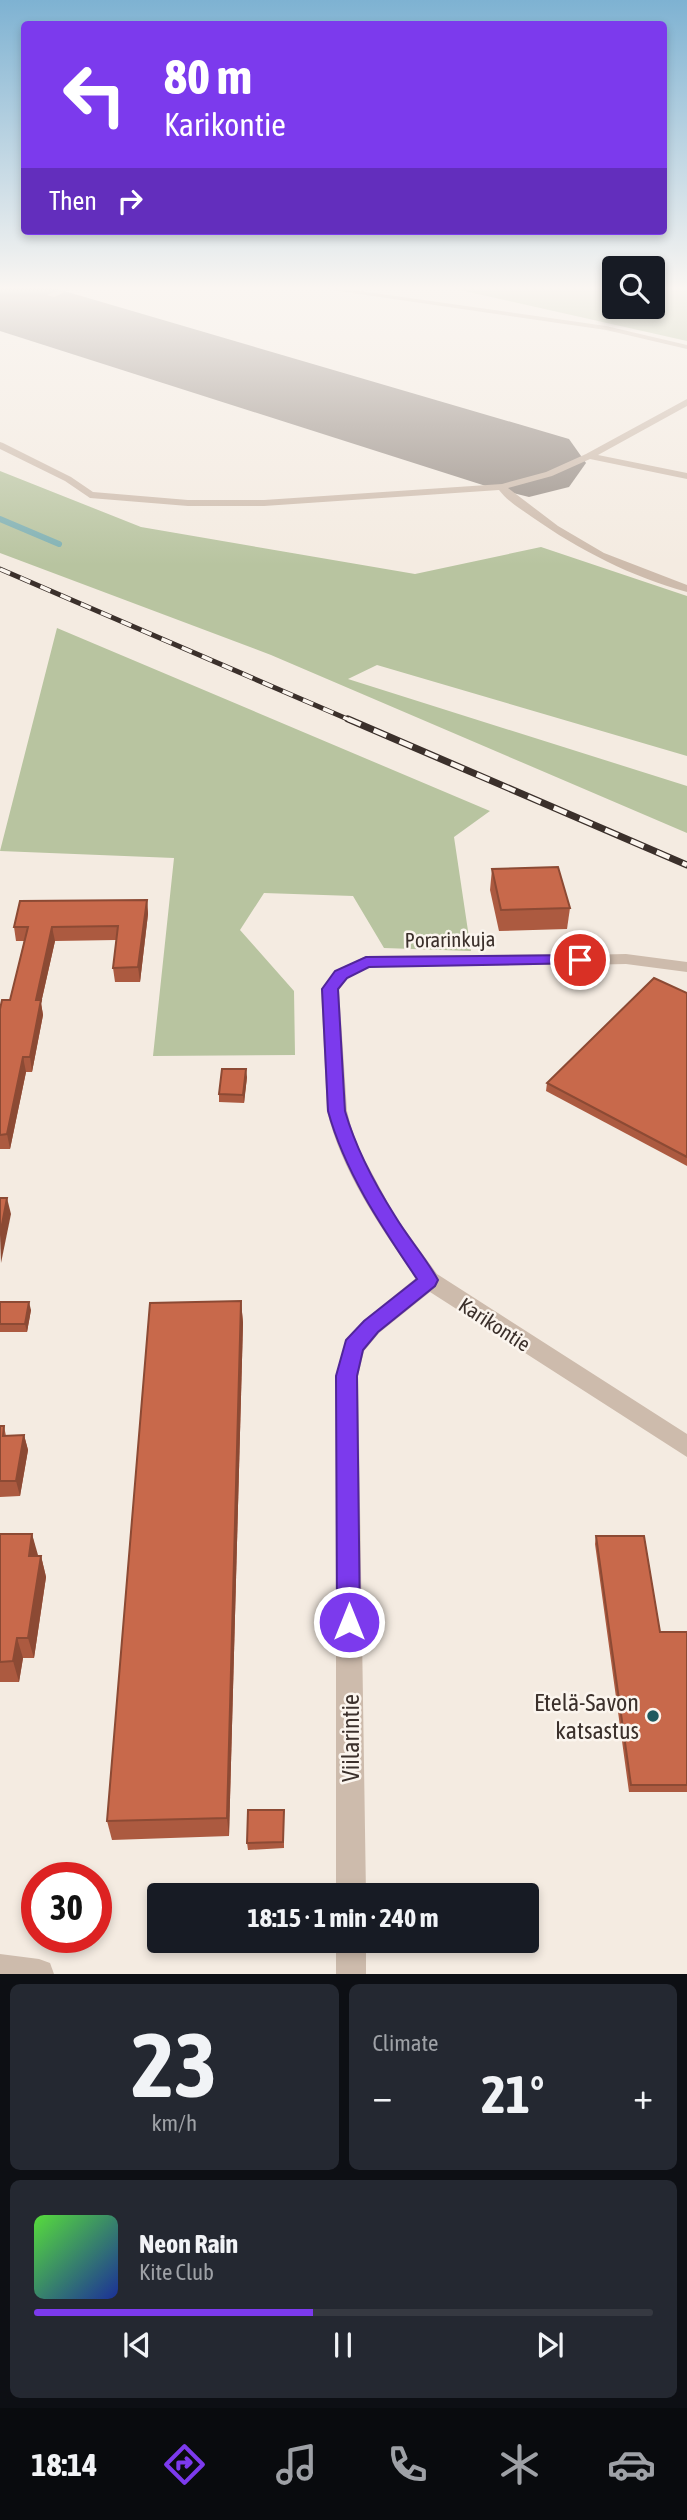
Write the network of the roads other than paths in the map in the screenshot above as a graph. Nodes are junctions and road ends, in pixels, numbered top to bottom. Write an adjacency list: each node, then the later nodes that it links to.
1 (687, 402): 3 (lane)
2 (0, 445): 5 (lane)
3 (589, 456): 4 (lane); 5 (lane)
4 (687, 476)
5 (502, 487): 6 (lane)
6 (687, 589)
7 (580, 960): 8 (lane); 9 (street, Porarinkuja)
8 (687, 967)
9 (330, 989): 10 (street, Karikontie)
10 (429, 1280): 11 (street, Karikontie); 12 (street, Viilarintie)
11 (687, 1447)
12 (351, 1883)
13 (351, 1953): 16 (street)
14 (0, 1969): 15 (street)
15 (39, 1974)
16 (351, 1974)

